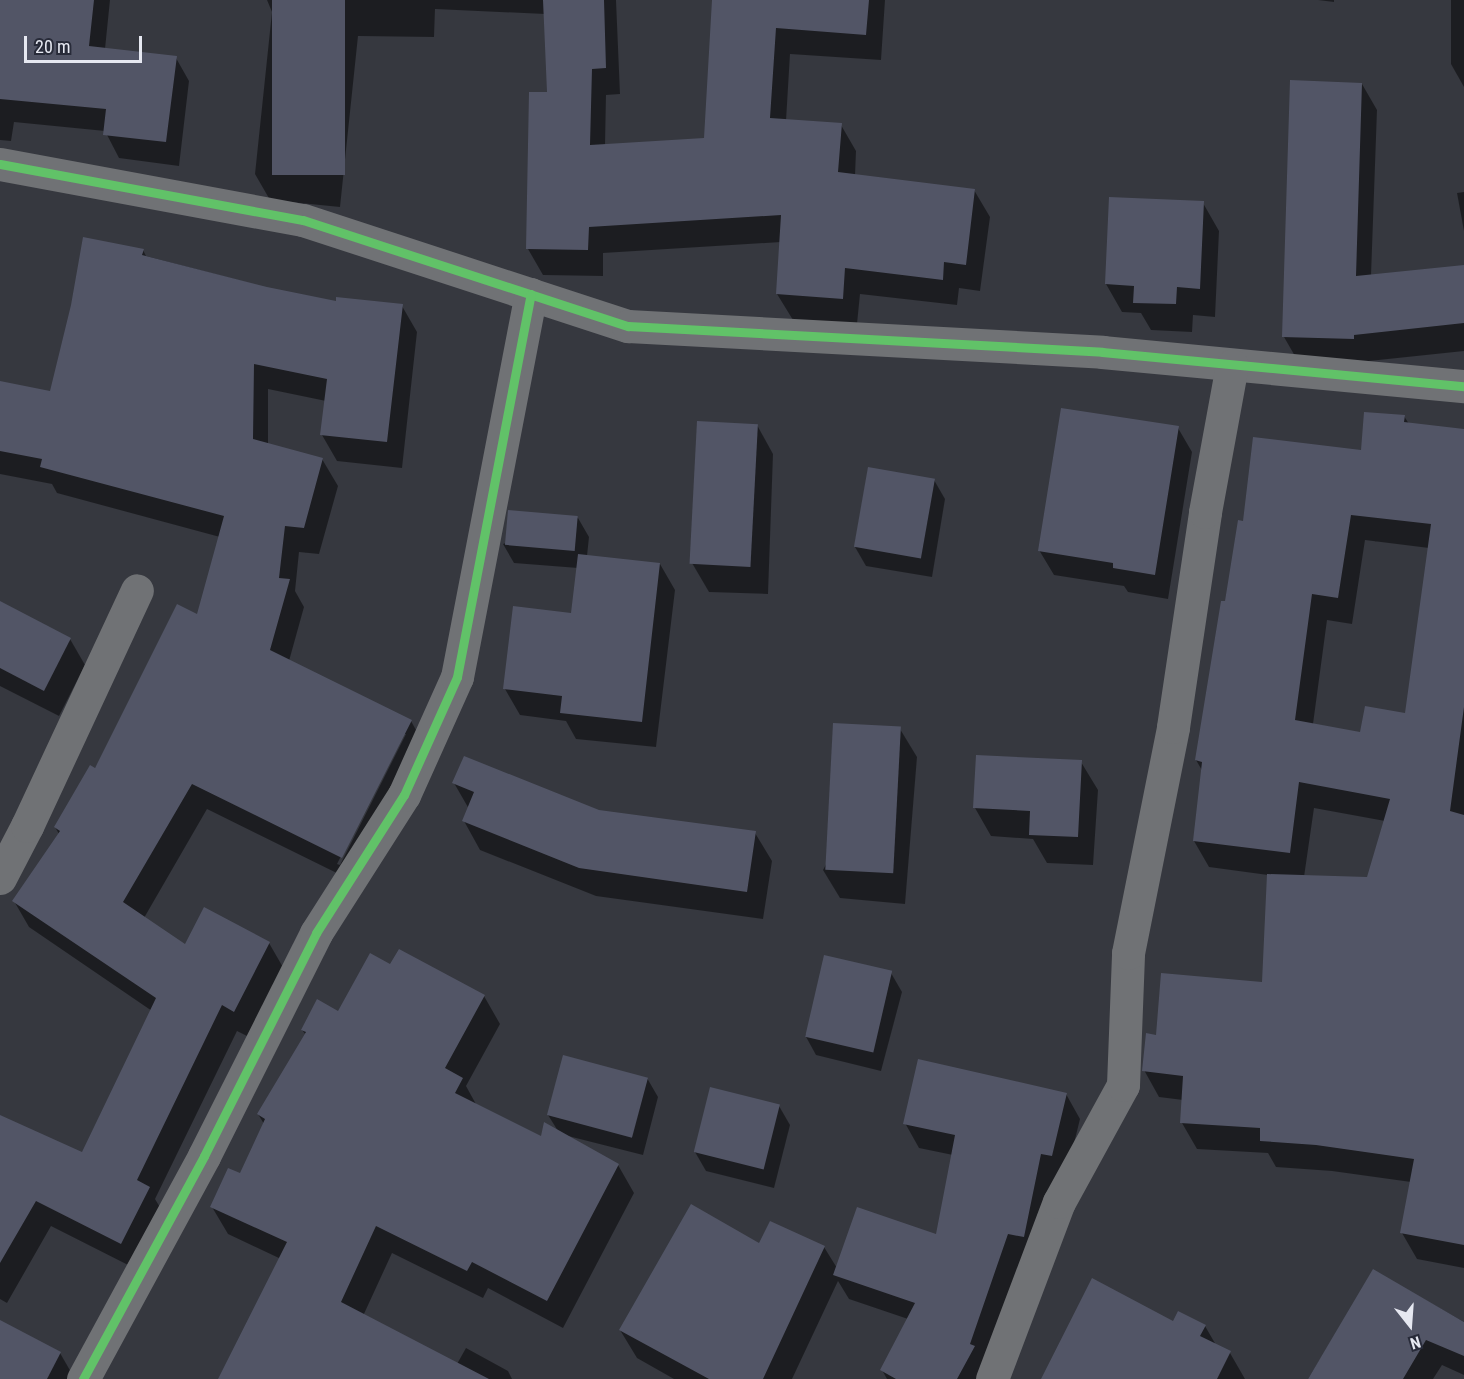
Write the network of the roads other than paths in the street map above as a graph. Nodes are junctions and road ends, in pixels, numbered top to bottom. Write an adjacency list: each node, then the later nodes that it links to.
1 (0, 164): 2 (street)
2 (531, 294): 3 (street); 7 (street)
3 (1232, 365): 4 (street); 8 (street)
4 (1464, 386)
5 (137, 591): 6 (street)
6 (0, 878)
7 (83, 1379)
8 (992, 1379)

